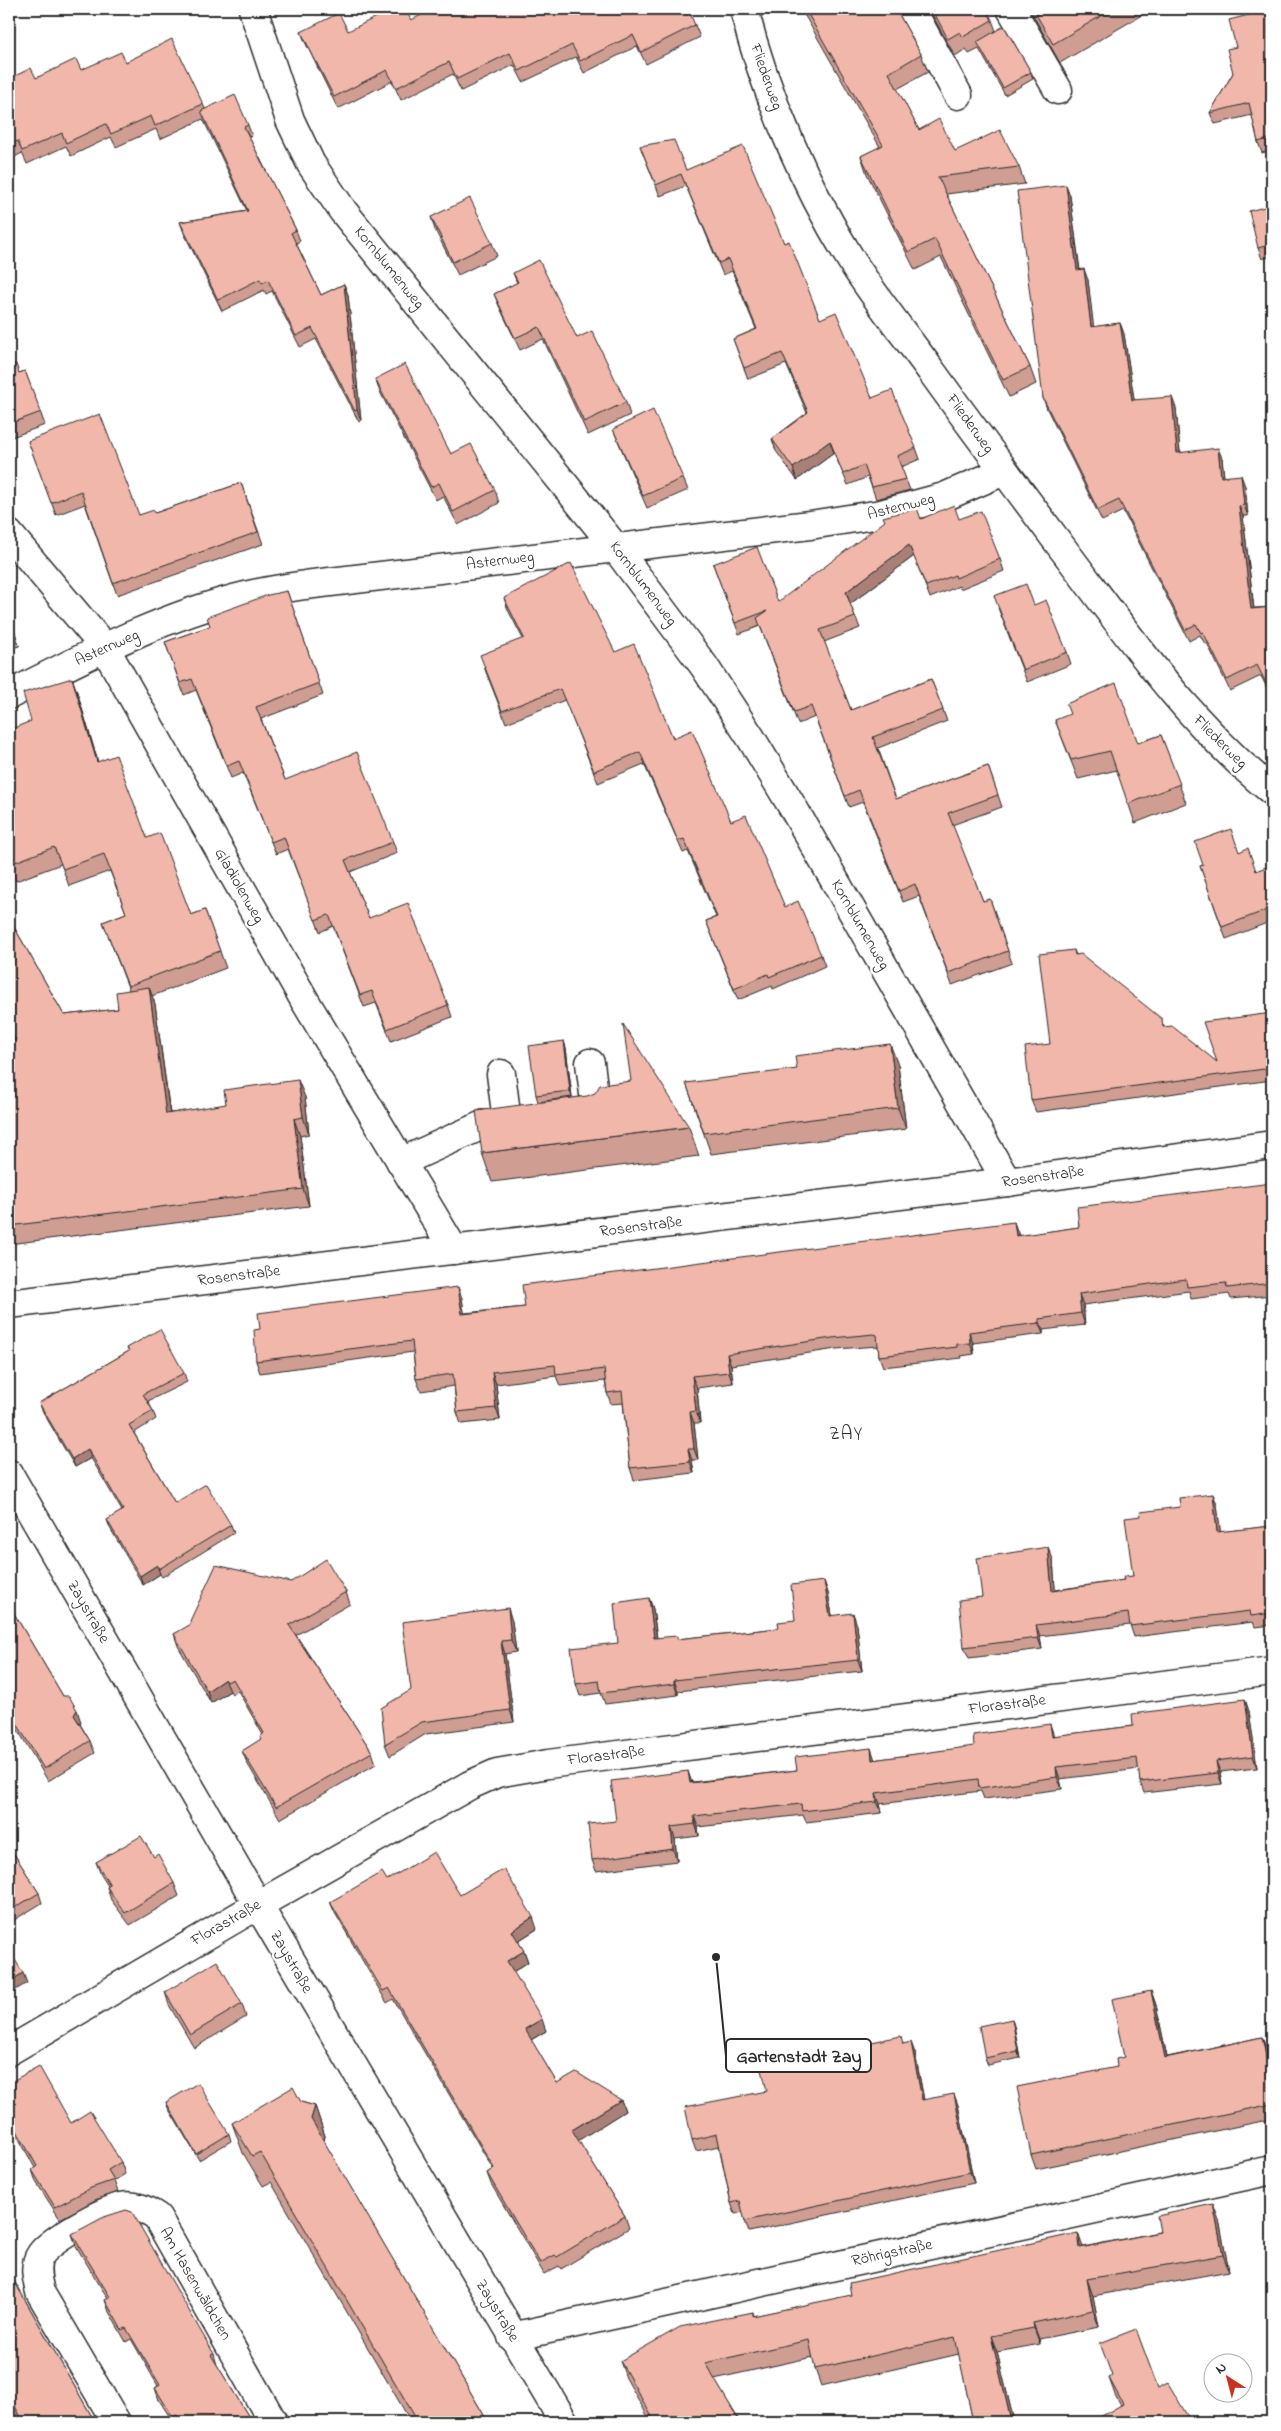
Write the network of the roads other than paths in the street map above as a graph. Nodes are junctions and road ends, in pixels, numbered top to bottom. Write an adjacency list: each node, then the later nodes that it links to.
1 (253, 9): 9 (street, Kornblumenweg)
2 (744, 9): 7 (street, Fliederweg)
3 (911, 9): 6 (street)
4 (1011, 9): 5 (street)
5 (1058, 90)
6 (958, 95)
7 (1004, 471): 9 (street, Asternweg); 12 (street, Fliederweg)
8 (9, 534): 10 (street, Gladiolenweg)
9 (615, 547): 10 (street, Asternweg); 18 (street, Kornblumenweg)
10 (105, 648): 11 (street, Asternweg); 17 (street, Gladiolenweg)
11 (9, 695)
12 (1272, 791)
13 (590, 1063): 15 (street)
14 (501, 1074): 15 (street)
15 (507, 1122): 17 (street)
16 (1272, 1145): 18 (street, Rosenstraße)
17 (401, 1162): 19 (street, Gladiolenweg)
18 (1008, 1182): 19 (street, Rosenstraße)
19 (454, 1250): 20 (street, Rosenstraße)
20 (9, 1304)
21 (9, 1474): 23 (street, Zaystraße)
22 (1272, 1671): 23 (street, Florastraße)
23 (258, 1905): 24 (street, Florastraße); 26 (street, Zaystraße)
24 (9, 2051)
25 (1272, 2170): 26 (street, Röhrigstraße)
26 (512, 2337): 29 (street, Zaystraße)
27 (116, 2422): 28 (street, Am Hasenwäldchen)
28 (273, 2422)
29 (564, 2422)

